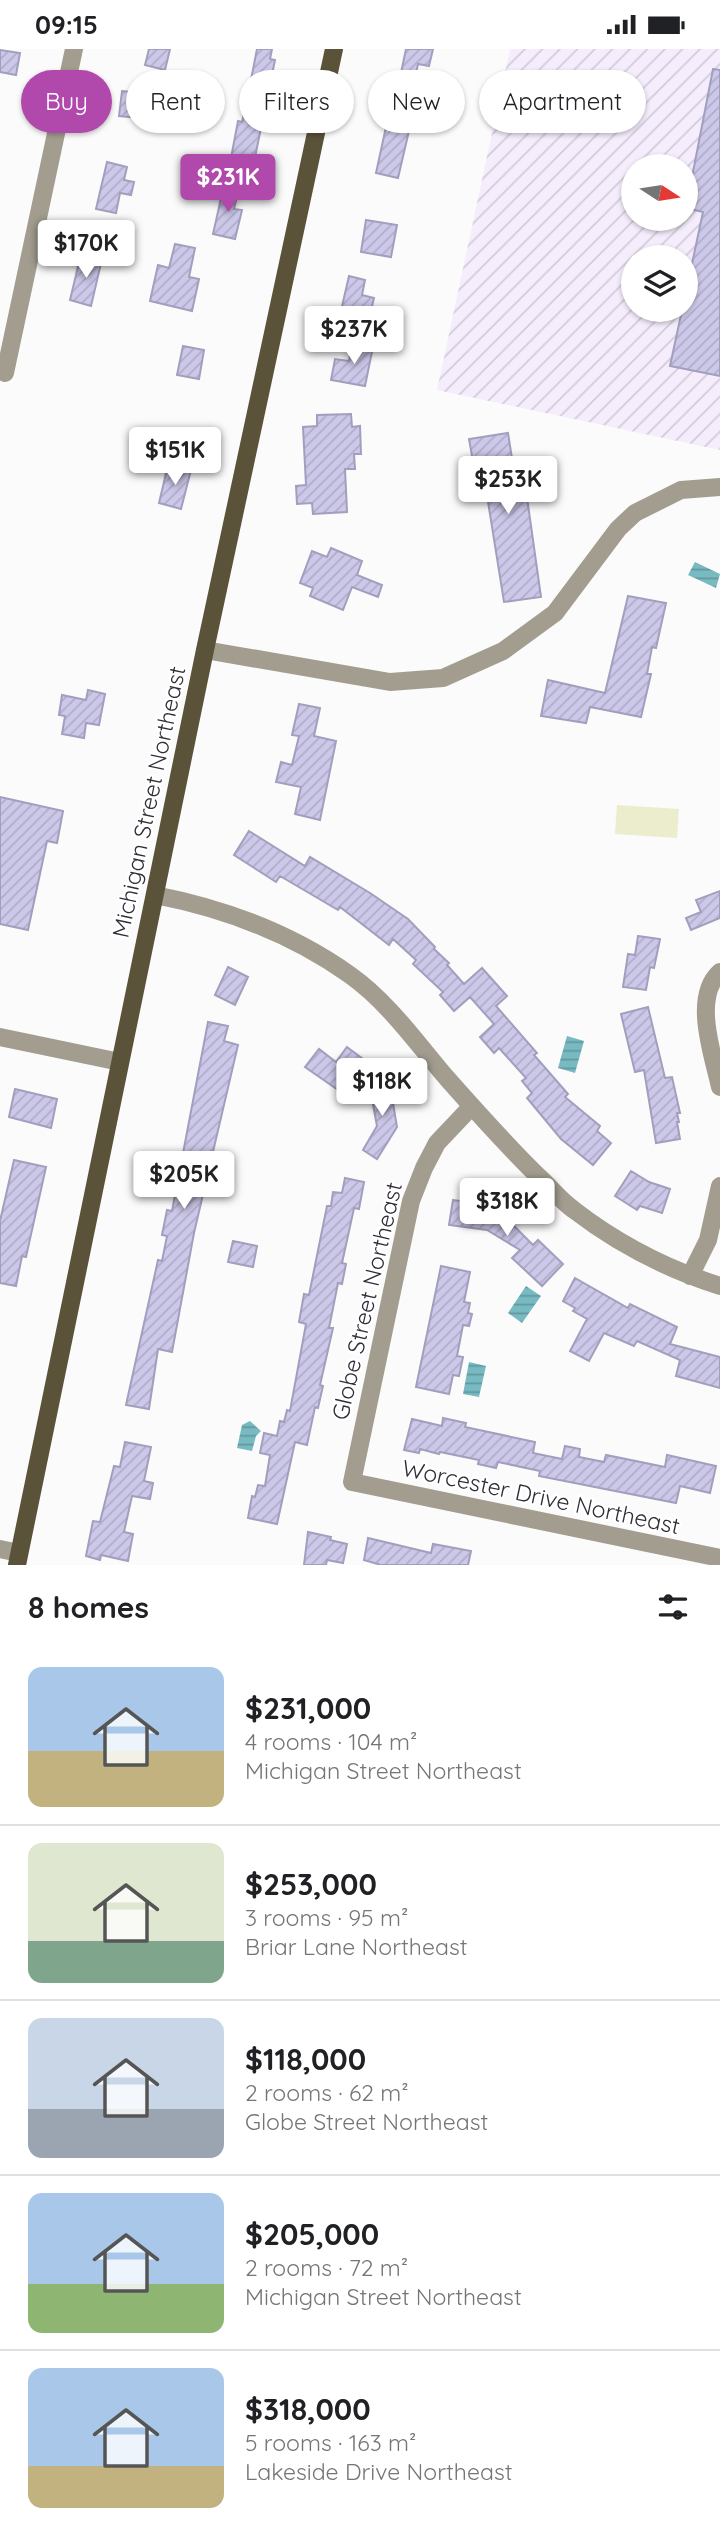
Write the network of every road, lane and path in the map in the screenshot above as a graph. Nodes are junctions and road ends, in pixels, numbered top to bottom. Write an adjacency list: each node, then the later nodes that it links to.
1 (74, 49): 3 (street)
2 (334, 49): 5 (main road, Michigan Street Northeast)
3 (5, 373)
4 (720, 487): 5 (street)
5 (205, 650): 6 (main road, Michigan Street Northeast)
6 (155, 895): 9 (main road, Michigan Street Northeast); 11 (street)
7 (720, 972): 10 (street)
8 (0, 1037): 9 (street)
9 (120, 1062): 18 (main road, Michigan Street Northeast)
10 (720, 1087)
11 (472, 1106): 13 (street); 15 (street, Globe Street Northeast)
12 (720, 1186): 13 (street)
13 (690, 1276): 14 (street)
14 (720, 1286)
15 (352, 1482): 17 (street, Worcester Drive Northeast)
16 (0, 1549): 18 (street)
17 (720, 1558)
18 (18, 1559)

